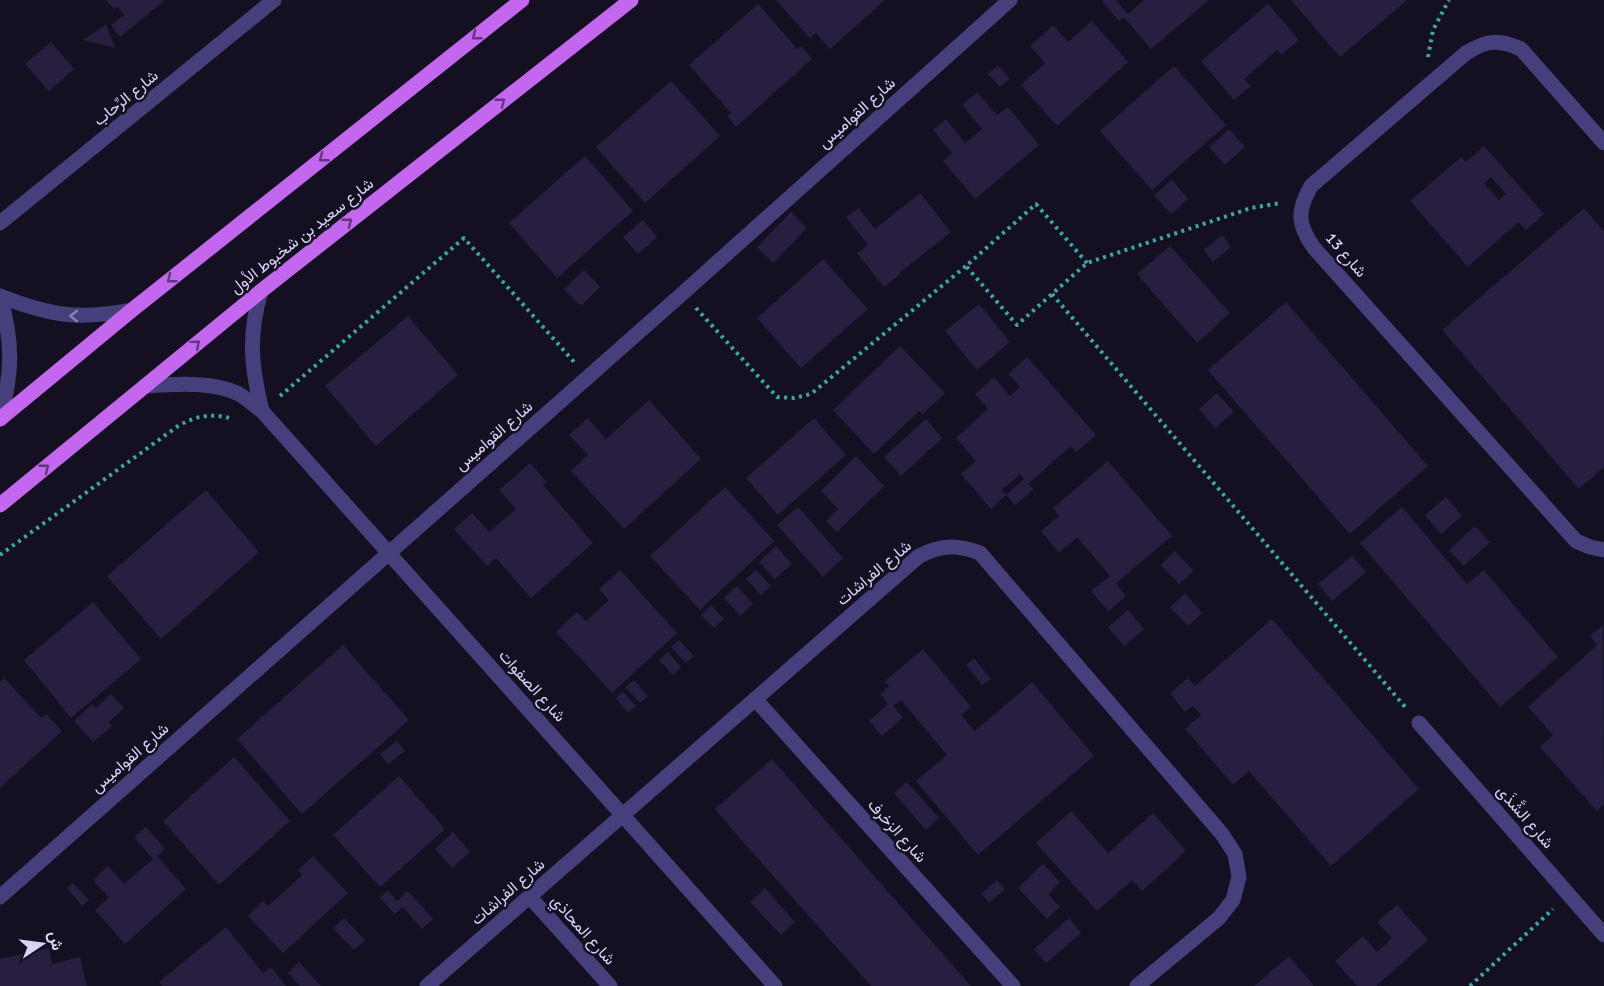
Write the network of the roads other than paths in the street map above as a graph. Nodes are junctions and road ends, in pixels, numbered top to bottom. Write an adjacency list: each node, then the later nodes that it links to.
1 (274, 0): 6 (street, شارع الرِّحاب)
2 (522, 0): 8 (main road, one-way to 8)
3 (630, 0): 7 (main road, شارع سعيد بن شخبوط الأول, one-way to 3)
4 (1011, 0): 14 (street, شارع القواميس)
5 (1604, 143): 13 (street, شارع 13)
6 (0, 224)
7 (261, 291): 9 (main road, شارع سعيد بن شخبوط الأول, one-way to 7); 10 (street, شارع الصفوات)
8 (132, 310): 11 (main road); 11 (street, one-way to 11)
9 (145, 386): 10 (street, شارع الصفوات); 12 (main road, شارع سعيد بن شخبوط الأول, one-way to 9)
10 (262, 411): 14 (street, شارع الصفوات)
11 (0, 419)
12 (0, 505)
13 (1604, 550)
14 (389, 553): 17 (street, شارع الصفوات); 18 (street, شارع القواميس)
15 (755, 699): 17 (street, شارع الفراشات); 24 (street, شارع الزخرف); 25 (street, شارع الفراشات)
16 (1419, 723): 20 (street, شارع الشَّذَى)
17 (623, 815): 19 (street, شارع الفراشات); 23 (street, شارع الصفوات)
18 (0, 897)
19 (530, 897): 21 (street, شارع الفراشات); 22 (street, شارع المحاذي)
20 (1604, 935)
21 (428, 986)
22 (610, 986)
23 (774, 986)
24 (1013, 986)
25 (1137, 986)

